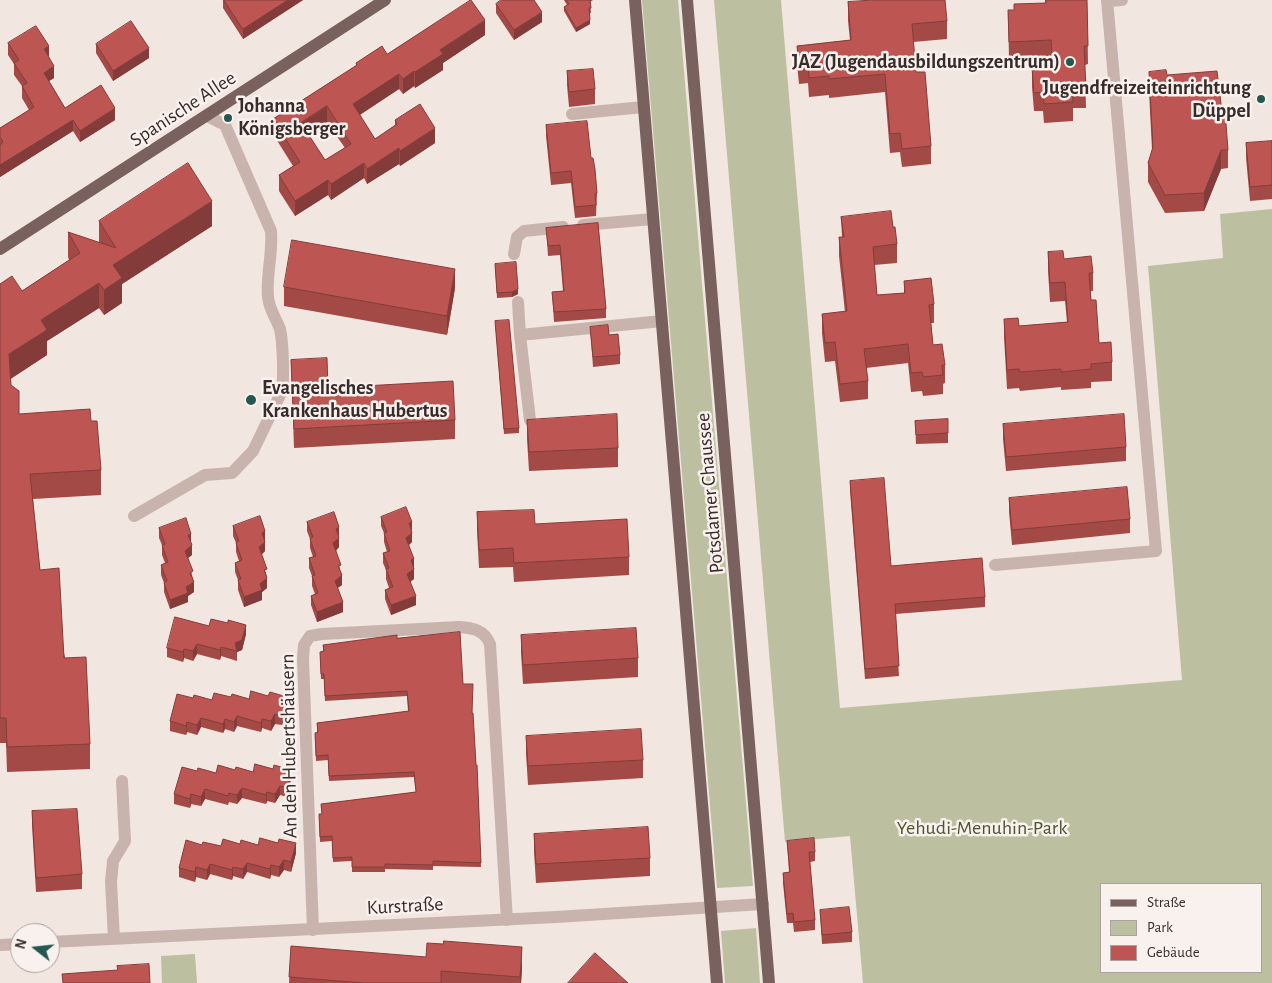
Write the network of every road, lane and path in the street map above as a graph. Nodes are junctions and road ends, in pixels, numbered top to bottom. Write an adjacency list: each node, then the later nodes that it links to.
1 (385, 0): 8 (main road, Spanische Allee)
2 (634, 0): 6 (main road, Potsdamer Chaussee)
3 (687, 0): 19 (main road, Potsdamer Chaussee)
4 (1108, 0): 5 (street); 17 (street)
5 (1122, 0)
6 (644, 107): 7 (street); 9 (main road, Potsdamer Chaussee)
7 (572, 114)
8 (207, 116): 10 (main road, Spanische Allee); 16 (street)
9 (653, 219): 11 (street); 13 (main road, Potsdamer Chaussee)
10 (0, 249)
11 (514, 254)
12 (518, 302): 14 (street)
13 (662, 321): 14 (street); 20 (main road, Potsdamer Chaussee)
14 (520, 335): 15 (street)
15 (530, 420)
16 (134, 516)
17 (995, 565)
18 (122, 781): 23 (street)
19 (762, 904): 20 (street, Kurstraße); 26 (main road, Potsdamer Chaussee)
20 (710, 908): 21 (street, Kurstraße); 25 (main road, Potsdamer Chaussee)
21 (507, 920): 22 (street, Kurstraße); 22 (street, An den Hubertshäusern)
22 (313, 930): 23 (street, Kurstraße)
23 (114, 939): 24 (street, Kurstraße)
24 (60, 942)
25 (717, 983)
26 (769, 983)

